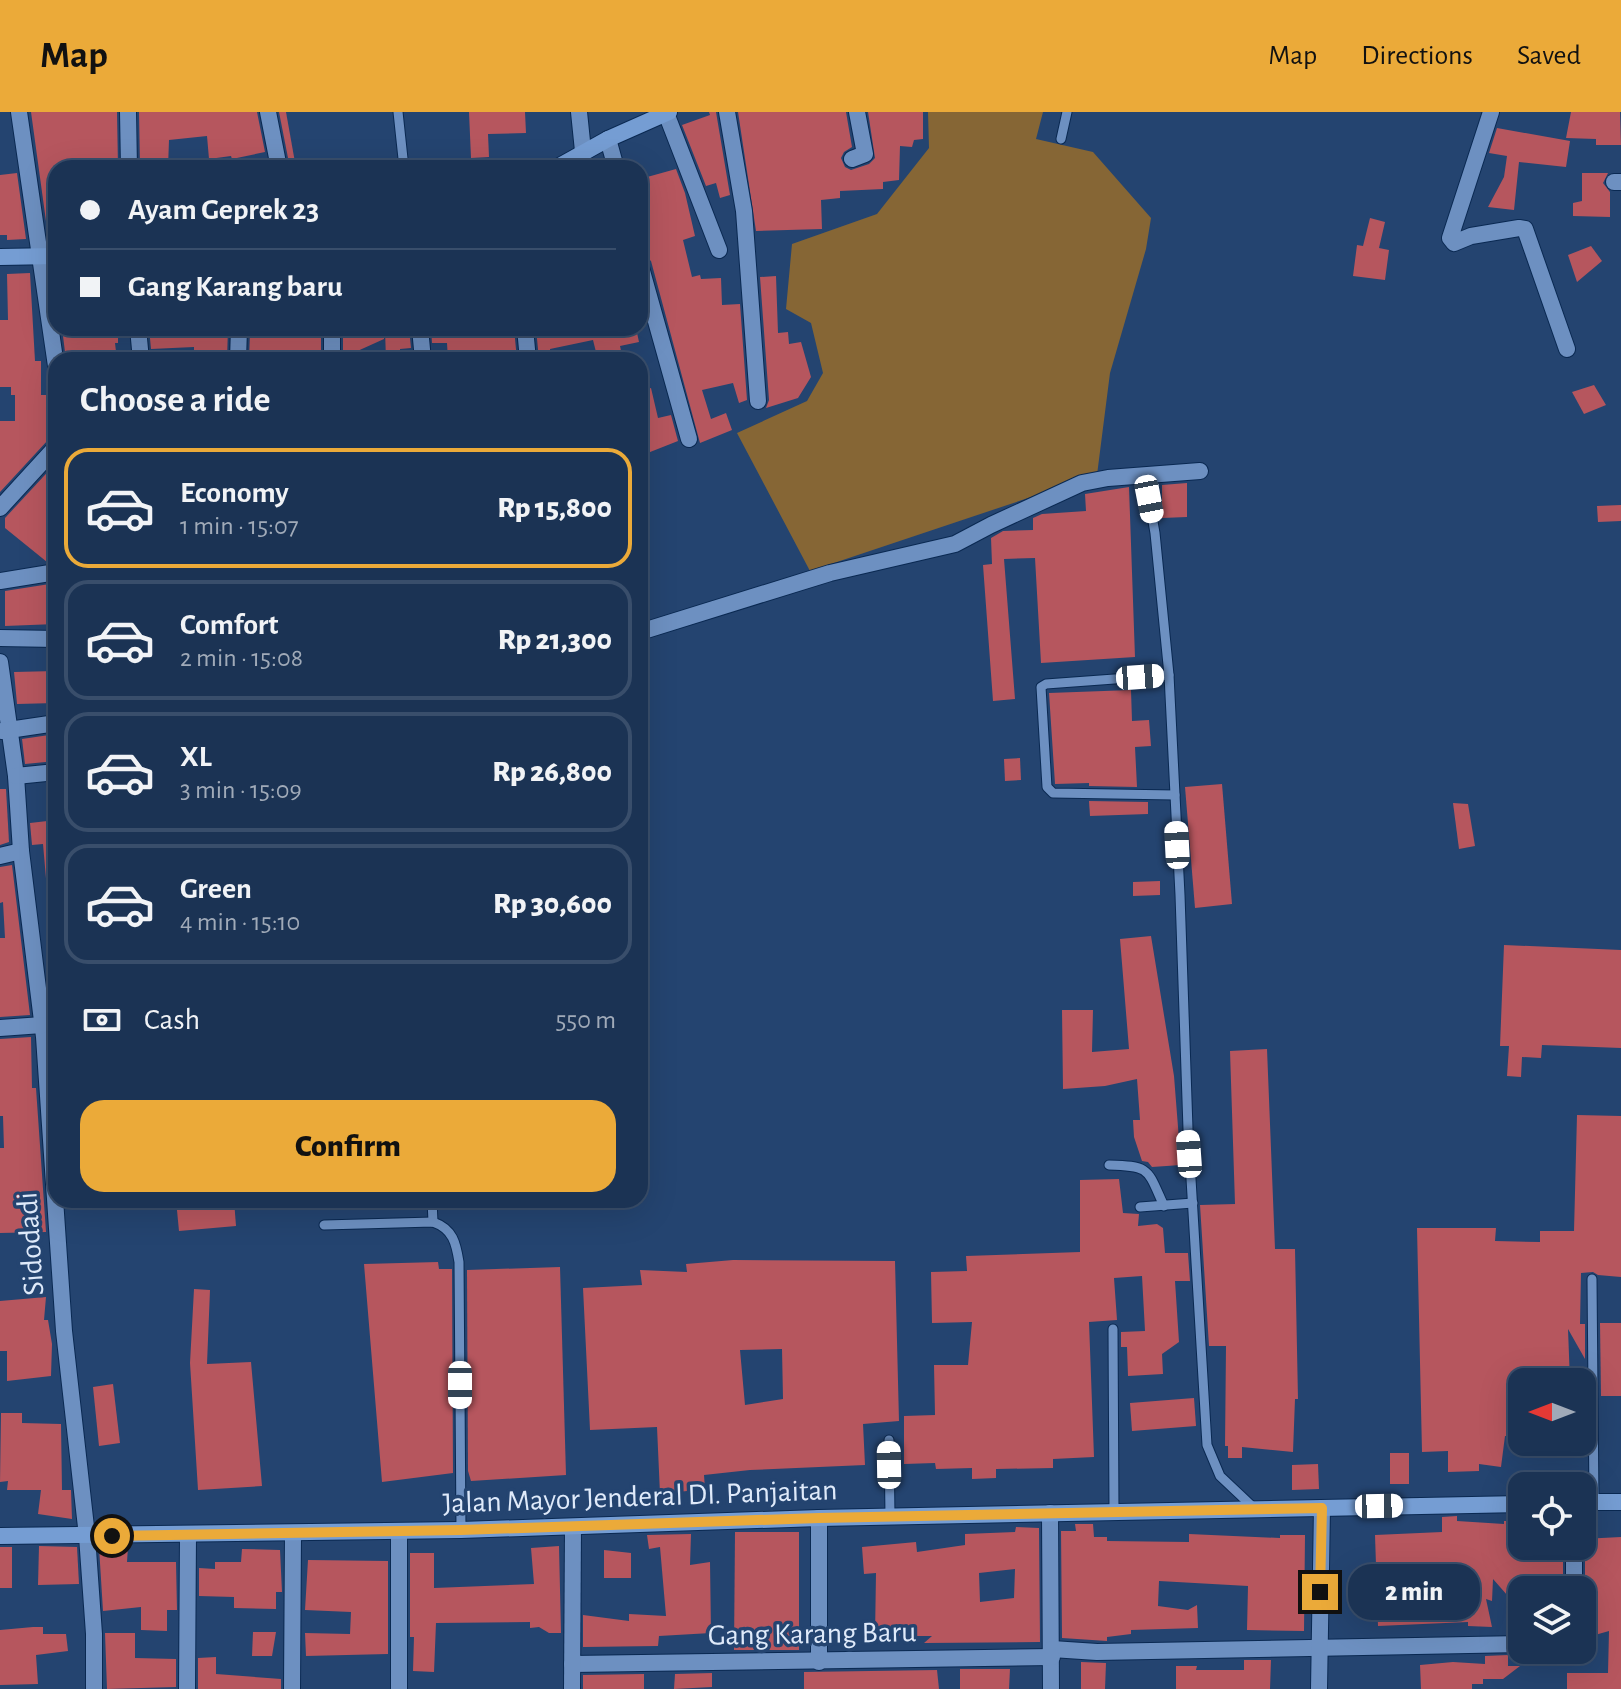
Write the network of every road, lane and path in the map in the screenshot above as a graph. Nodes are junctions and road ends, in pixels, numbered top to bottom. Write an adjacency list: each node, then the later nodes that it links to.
1 (19, 112): 21 (street)
2 (128, 112): 15 (street)
3 (268, 112): 16 (street)
4 (398, 112): 17 (lane)
5 (579, 112): 13 (street)
6 (727, 112): 25 (street)
7 (857, 112): 14 (street)
8 (1067, 112): 12 (lane)
9 (1491, 112): 24 (street)
10 (668, 113): 11 (street); 20 (street)
11 (608, 139): 13 (street); 19 (street)
12 (1061, 139)
13 (583, 151): 18 (street)
14 (852, 159)
15 (129, 160)
16 (277, 160)
17 (403, 160)
18 (569, 160)
19 (614, 160)
20 (719, 250)
21 (48, 256): 22 (street)
22 (0, 257)
23 (648, 293): 26 (street)
24 (1567, 349)
25 (758, 401)
26 (689, 439)
27 (48, 456): 30 (street)
28 (1200, 471): 33 (street)
29 (1149, 499): 37 (lane)
30 (0, 508)
31 (48, 573): 32 (street)
32 (0, 581)
33 (648, 630)
34 (0, 638): 35 (street)
35 (48, 639)
36 (0, 662): 39 (street, Sidodadi)
37 (1169, 675): 42 (lane); 42 (lane)
38 (48, 724): 39 (street)
39 (5, 730): 41 (street, Sidodadi)
40 (48, 773): 41 (street)
41 (16, 776): 43 (street, Sidodadi)
42 (1175, 795): 49 (lane)
43 (21, 851): 44 (street); 45 (street, Sidodadi)
44 (0, 856)
45 (42, 1025): 46 (street); 47 (street, Sidodadi)
46 (0, 1028)
47 (48, 1108)
48 (1109, 1165): 50 (lane)
49 (1193, 1203): 50 (lane); 64 (lane)
50 (1164, 1206): 51 (lane)
51 (1140, 1207)
52 (55, 1208): 75 (street, Sidodadi)
53 (432, 1208): 54 (lane)
54 (433, 1222): 55 (lane); 70 (lane)
55 (324, 1225)
56 (1592, 1279): 59 (lane)
57 (1113, 1329): 65 (lane)
58 (889, 1440): 67 (lane)
59 (1589, 1472)
60 (1596, 1502): 61 (street)
61 (1621, 1502)
62 (1508, 1504): 63 (street, Jalan Mayor Jenderal DI. Panjaitan)
63 (1322, 1508): 64 (street, Jalan Mayor Jenderal DI. Panjaitan); 77 (street)
64 (1255, 1509): 65 (street, Jalan Mayor Jenderal DI. Panjaitan)
65 (1114, 1512): 66 (street, Jalan Mayor Jenderal DI. Panjaitan)
66 (1050, 1513): 67 (street, Jalan Mayor Jenderal DI. Panjaitan); 78 (street)
67 (890, 1516): 68 (street, Jalan Mayor Jenderal DI. Panjaitan)
68 (819, 1518): 69 (street, Jalan Mayor Jenderal DI. Panjaitan); 79 (street)
69 (573, 1527): 70 (street, Jalan Mayor Jenderal DI. Panjaitan); 80 (street)
70 (461, 1530): 71 (street, Jalan Mayor Jenderal DI. Panjaitan)
71 (399, 1532): 72 (street, Jalan Mayor Jenderal DI. Panjaitan); 84 (street)
72 (293, 1534): 73 (street, Jalan Mayor Jenderal DI. Panjaitan); 83 (street)
73 (188, 1535): 75 (street, Jalan Mayor Jenderal DI. Panjaitan); 82 (street)
74 (0, 1536): 75 (street, Jalan Mayor Jenderal DI. Panjaitan)
75 (87, 1536): 81 (street, Sidodadi)
76 (1508, 1644): 77 (street)
77 (1319, 1649): 78 (street); 87 (street)
78 (1052, 1653): 79 (street, Gang Karang Baru); 86 (street)
79 (819, 1662): 80 (street, Gang Karang Baru)
80 (572, 1664): 85 (street)
81 (94, 1689)
82 (187, 1689)
83 (292, 1689)
84 (399, 1689)
85 (572, 1689)
86 (1051, 1689)
87 (1319, 1689)

